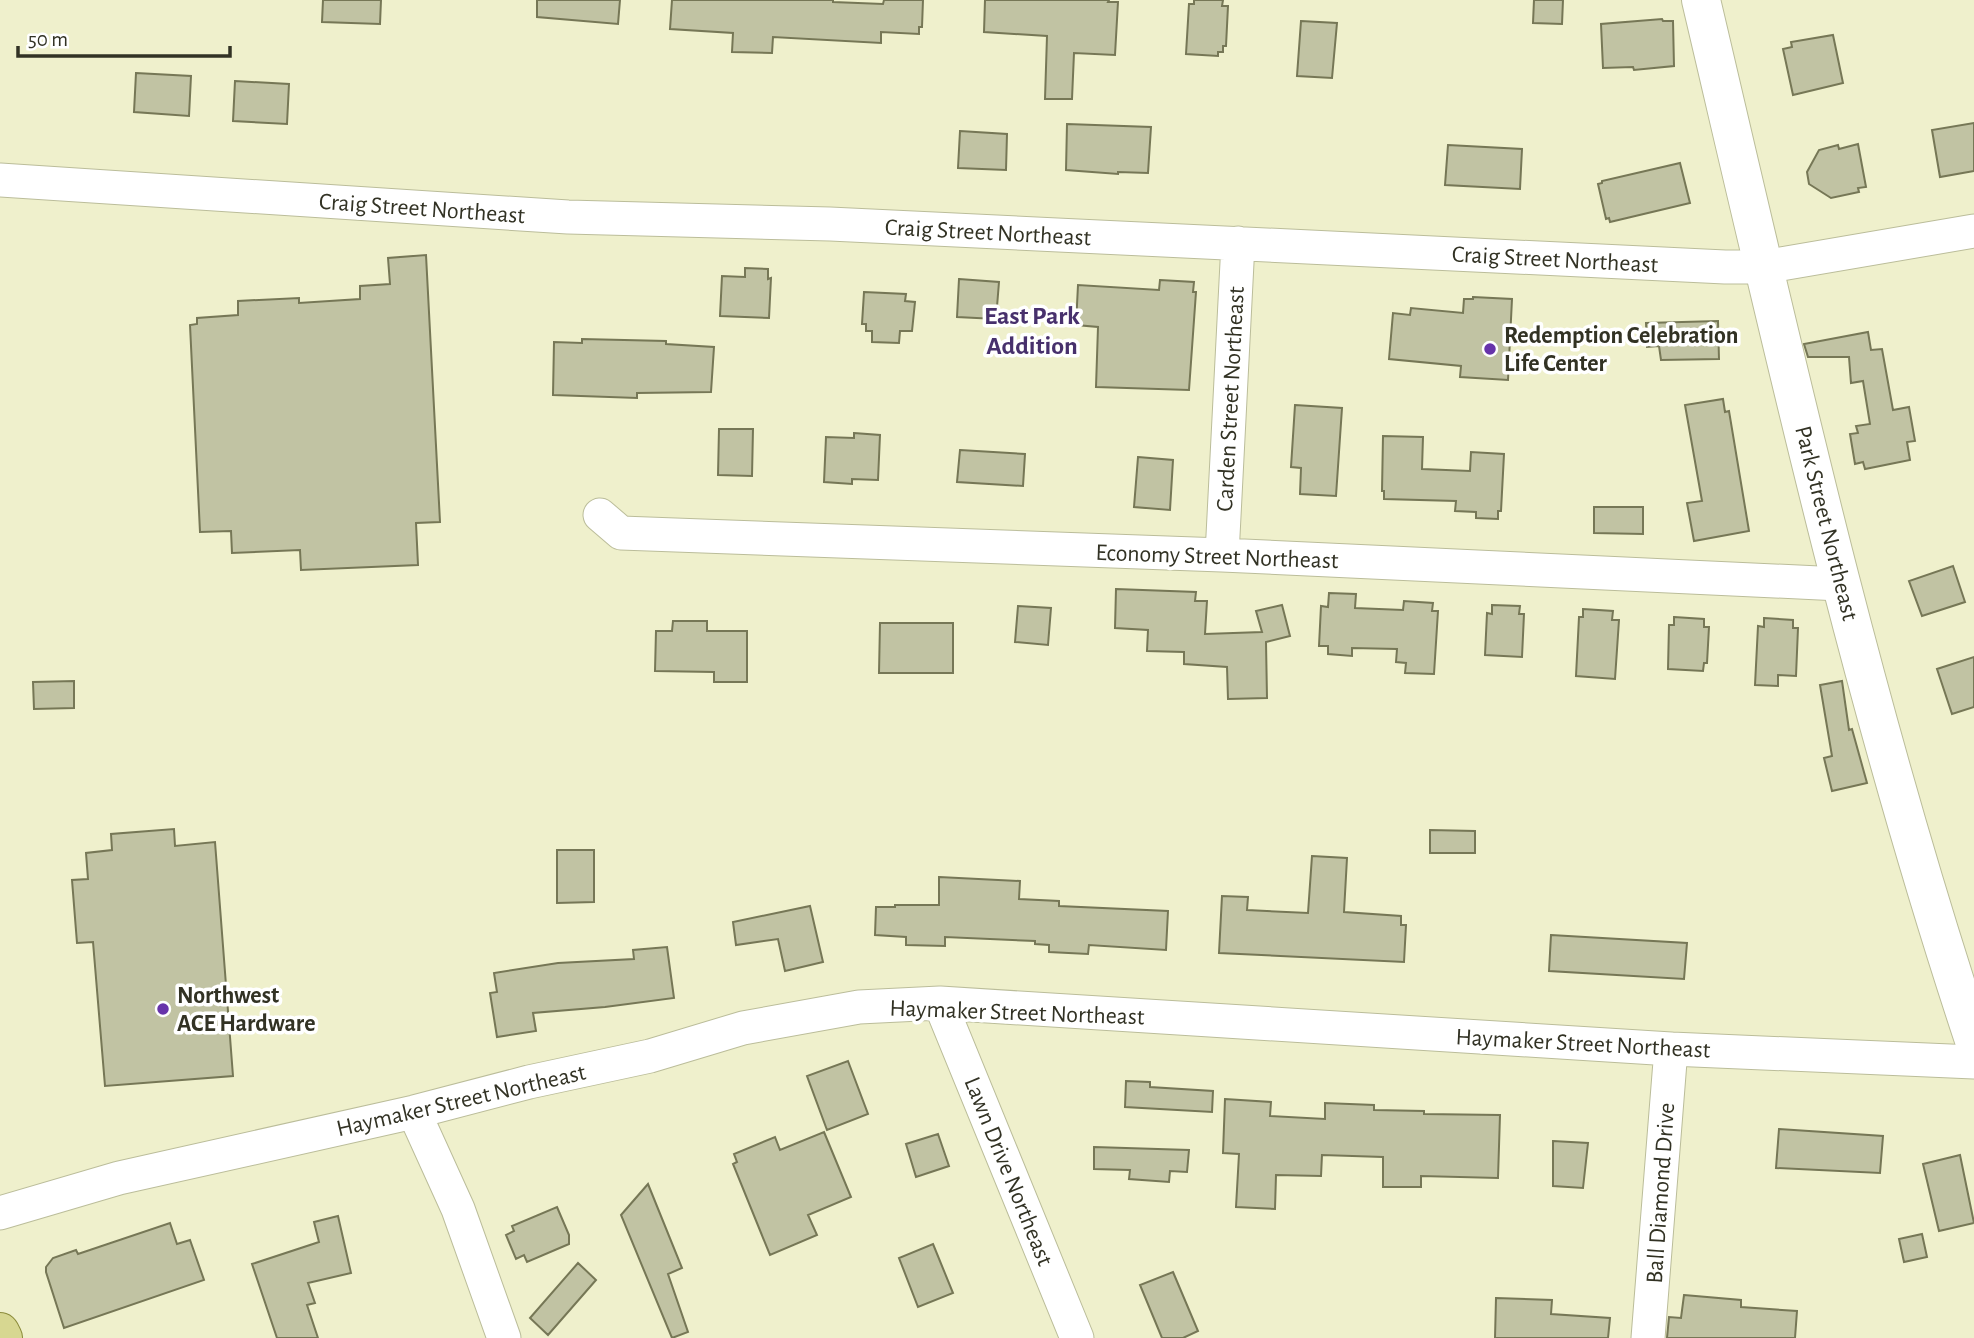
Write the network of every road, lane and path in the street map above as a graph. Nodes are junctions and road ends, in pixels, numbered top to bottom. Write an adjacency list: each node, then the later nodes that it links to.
1 (1701, 0): 5 (street, Park Street Northeast)
2 (0, 180): 4 (street, Craig Street Northeast)
3 (1974, 231): 5 (street, Craig Street Northeast)
4 (1238, 243): 5 (street, Craig Street Northeast); 7 (street, Carden Street Northeast)
5 (1763, 267): 8 (street, Park Street Northeast)
6 (600, 515): 7 (street, Economy Street Northeast)
7 (1222, 555): 8 (street, Economy Street Northeast)
8 (1840, 584): 10 (street, Park Street Northeast)
9 (940, 1003): 11 (street, Haymaker Street Northeast); 13 (street, Haymaker Street Northeast); 18 (street, Lawn Drive Northeast)
10 (1974, 1040)
11 (1671, 1049): 12 (street, Haymaker Street Northeast); 19 (street, Ball Diamond Drive)
12 (1974, 1062)
13 (414, 1112): 14 (street, Haymaker Street Northeast); 17 (street)
14 (0, 1213)
15 (0, 1332): 16 (main road)
16 (2, 1338)
17 (504, 1338)
18 (1077, 1338)
19 (1648, 1338)

